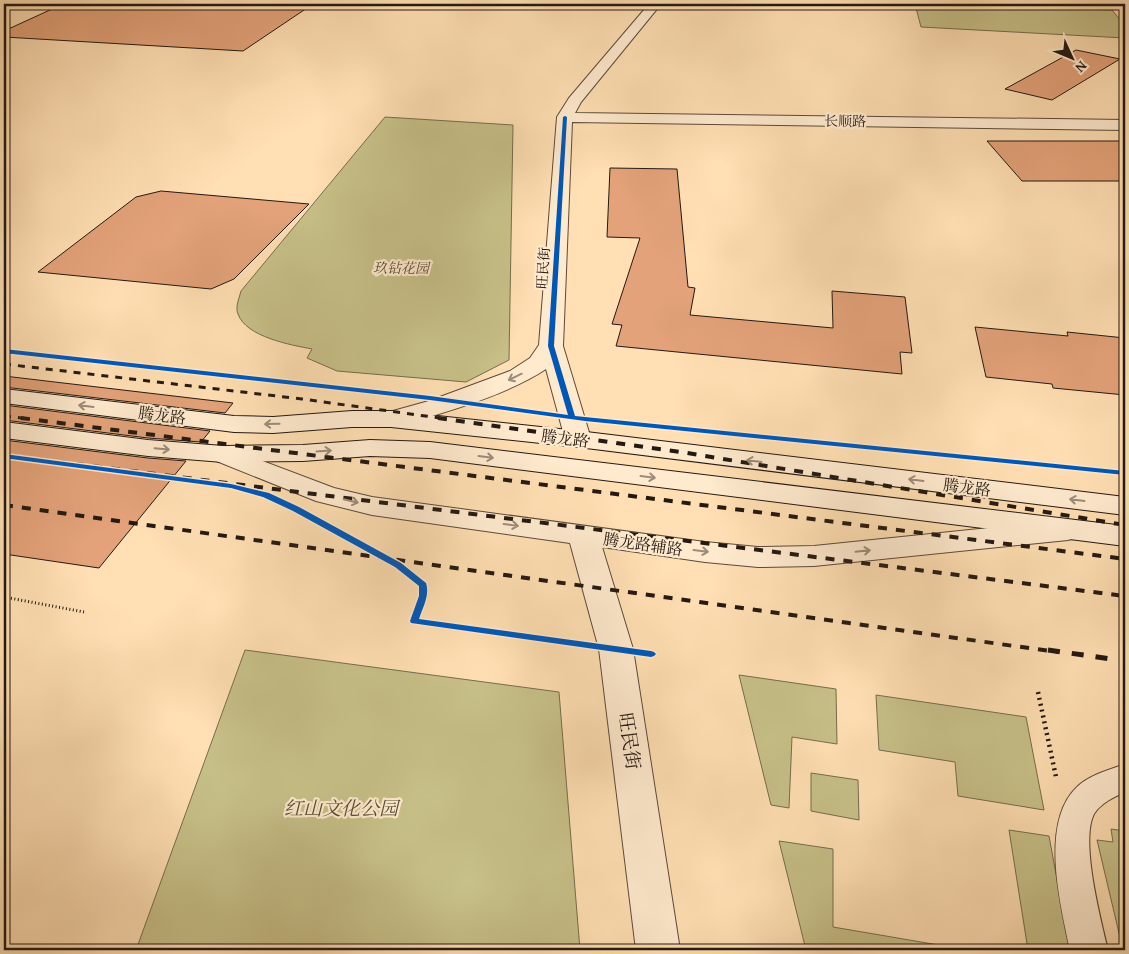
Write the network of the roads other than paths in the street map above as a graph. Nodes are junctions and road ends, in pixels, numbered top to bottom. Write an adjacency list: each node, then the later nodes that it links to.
1 (655, 4): 2 (street)
2 (565, 117): 3 (street, 长顺路); 4 (street, 旺民街)
3 (1125, 125)
4 (551, 346): 6 (street, one-way to 6); 8 (street, 旺民街)
5 (4, 396): 6 (street, 腾龙路, one-way to 5)
6 (391, 419): 8 (street, 腾龙路)
7 (4, 430): 9 (street, 腾龙路, one-way to 9)
8 (578, 439): 10 (street, 腾龙路, one-way to 8)
9 (223, 454): 11 (street, 腾龙路, one-way to 11); 12 (street, 腾龙路辅路, one-way to 12)
10 (1125, 506)
11 (1073, 530): 12 (street, 腾龙路辅路, one-way to 11); 13 (street, 腾龙路)
12 (584, 535): 15 (street, 旺民街)
13 (1125, 536)
14 (1125, 778): 16 (lane)
15 (658, 950)
16 (1089, 950)

